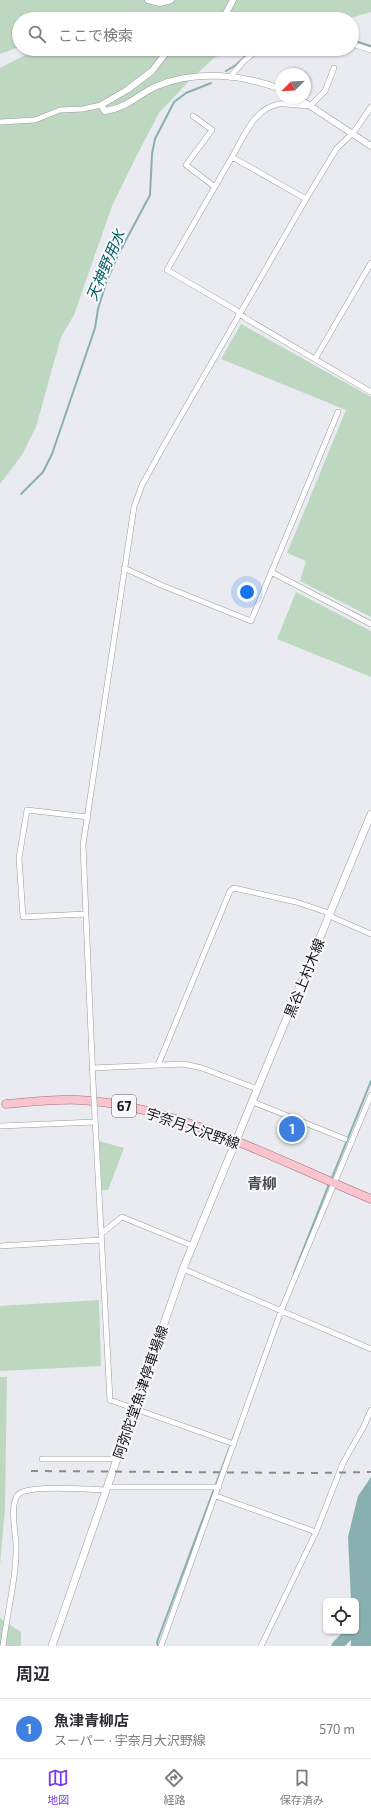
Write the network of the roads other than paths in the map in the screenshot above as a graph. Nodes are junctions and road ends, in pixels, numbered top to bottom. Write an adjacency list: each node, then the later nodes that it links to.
1 (148, 0): 2 (street)
2 (171, 0)
3 (233, 0): 4 (street)
4 (227, 12)
5 (359, 46): 6 (street)
6 (371, 50)
7 (164, 56): 13 (street)
8 (250, 56): 10 (street)
9 (334, 68): 12 (street)
10 (230, 77): 11 (street); 13 (street)
11 (275, 87)
12 (311, 105): 17 (street); 19 (street)
13 (101, 106): 16 (street)
14 (371, 107): 17 (street)
15 (193, 116): 20 (street)
16 (0, 122)
17 (353, 133): 18 (street); 21 (street)
18 (371, 146)
19 (232, 157): 20 (street); 21 (street)
20 (215, 187): 23 (street)
21 (306, 199): 23 (street)
22 (371, 263): 24 (street)
23 (240, 314): 24 (street); 27 (street)
24 (315, 359): 25 (street)
25 (371, 392)
26 (338, 412): 28 (street)
27 (124, 568): 28 (street); 31 (street)
28 (271, 572): 29 (street)
29 (371, 624)
30 (371, 814): 33 (main road, 黒谷上村木線)
31 (88, 817): 32 (street); 32 (street)
32 (86, 914): 36 (street)
33 (330, 915): 34 (street); 35 (street); 37 (main road, 黒谷上村木線)
34 (371, 934)
35 (158, 1065): 36 (street); 37 (street)
36 (92, 1068): 41 (street, bridge)
37 (257, 1090): 39 (main road, 黒谷上村木線)
38 (371, 1095): 45 (street)
39 (253, 1102): 43 (street); 44 (main road, 黒谷上村木線)
40 (6, 1104): 44 (main road, 宇奈月大沢野線 / 67)
41 (95, 1120): 42 (street); 47 (street)
42 (0, 1126)
43 (345, 1139)
44 (237, 1142): 45 (main road, 宇奈月大沢野線 / 67); 49 (main road, 阿弥陀堂魚津停車場線)
45 (334, 1184): 46 (main road, 宇奈月大沢野線 / 67); 51 (street)
46 (371, 1199)
47 (101, 1237): 48 (street); 49 (street); 53 (street)
48 (0, 1246)
49 (193, 1246): 50 (main road, 阿弥陀堂魚津停車場線)
50 (183, 1269): 51 (street); 53 (main road, 阿弥陀堂魚津停車場線)
51 (281, 1311): 52 (street); 55 (street)
52 (371, 1348)
53 (134, 1409): 55 (street); 57 (main road, 阿弥陀堂魚津停車場線)
54 (371, 1410): 61 (street)
55 (234, 1444): 58 (street)
56 (42, 1459): 57 (street)
57 (116, 1459): 59 (main road, 阿弥陀堂魚津停車場線)
58 (218, 1487): 59 (street); 60 (street)
59 (106, 1488): 62 (street); 63 (main road, 阿弥陀堂魚津停車場線)
60 (216, 1496): 61 (street); 64 (street)
61 (316, 1532): 65 (street)
62 (3, 1646)
63 (52, 1646)
64 (161, 1646)
65 (261, 1646)

